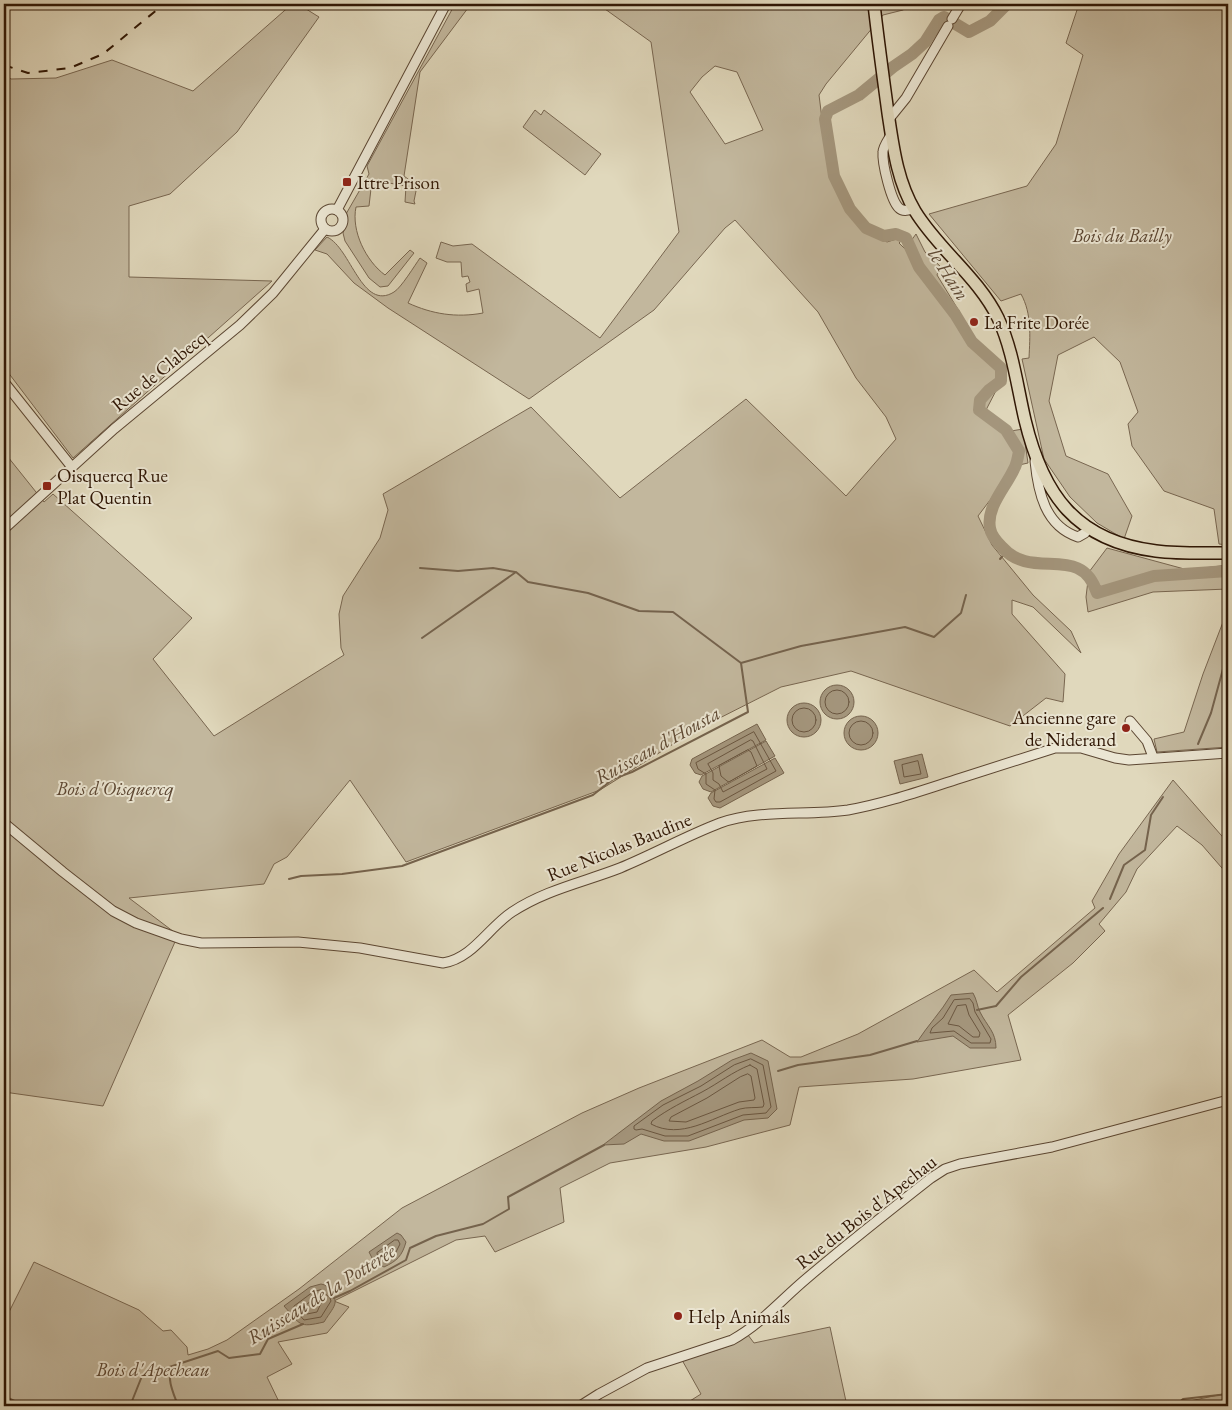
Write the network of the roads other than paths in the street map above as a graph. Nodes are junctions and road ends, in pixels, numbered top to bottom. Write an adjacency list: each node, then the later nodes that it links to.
1 (446, 4): 5 (street, Rue de Clabecq)
2 (874, 4): 4 (main road)
3 (961, 4): 4 (street)
4 (889, 119): 8 (main road)
5 (337, 210): 6 (street, Rue de Clabecq); 6 (street, Rue de Clabecq)
6 (325, 229): 9 (street, Rue de Clabecq)
7 (4, 382): 9 (street)
8 (1035, 456): 10 (main road); 10 (street)
9 (71, 466): 11 (street, Rue de Clabecq)
10 (1088, 528): 12 (main road)
11 (4, 529)
12 (1228, 552)
13 (1130, 722): 15 (street)
14 (1228, 753): 15 (street, Rue Nicolas Baudine)
15 (1153, 757): 16 (street, Rue Nicolas Baudine)
16 (4, 824)
17 (1228, 1100): 18 (street, Rue du Bois d'Apechau)
18 (580, 1406)

